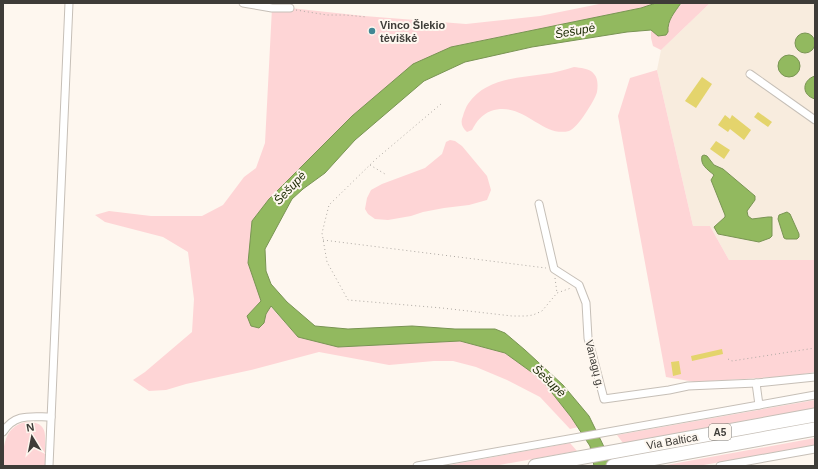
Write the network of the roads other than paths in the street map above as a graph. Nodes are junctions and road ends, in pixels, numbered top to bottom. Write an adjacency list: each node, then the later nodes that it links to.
1 (69, 3): 12 (street)
2 (243, 3): 3 (street)
3 (290, 8)
4 (750, 74): 5 (street)
5 (815, 120)
6 (539, 204): 8 (street, Vanagų g.)
7 (815, 377): 8 (street, Vanagų g.)
8 (756, 383): 10 (street)
9 (815, 395): 10 (street)
10 (759, 405): 17 (street)
11 (815, 415): 18 (highway, Via Baltica / A5)
12 (51, 417): 14 (street); 16 (street)
13 (815, 429): 19 (highway, Via Baltica / A5)
14 (3, 432)
15 (815, 449): 20 (street)
16 (49, 466)
17 (418, 466)
18 (535, 466)
19 (613, 466)
20 (720, 466)

